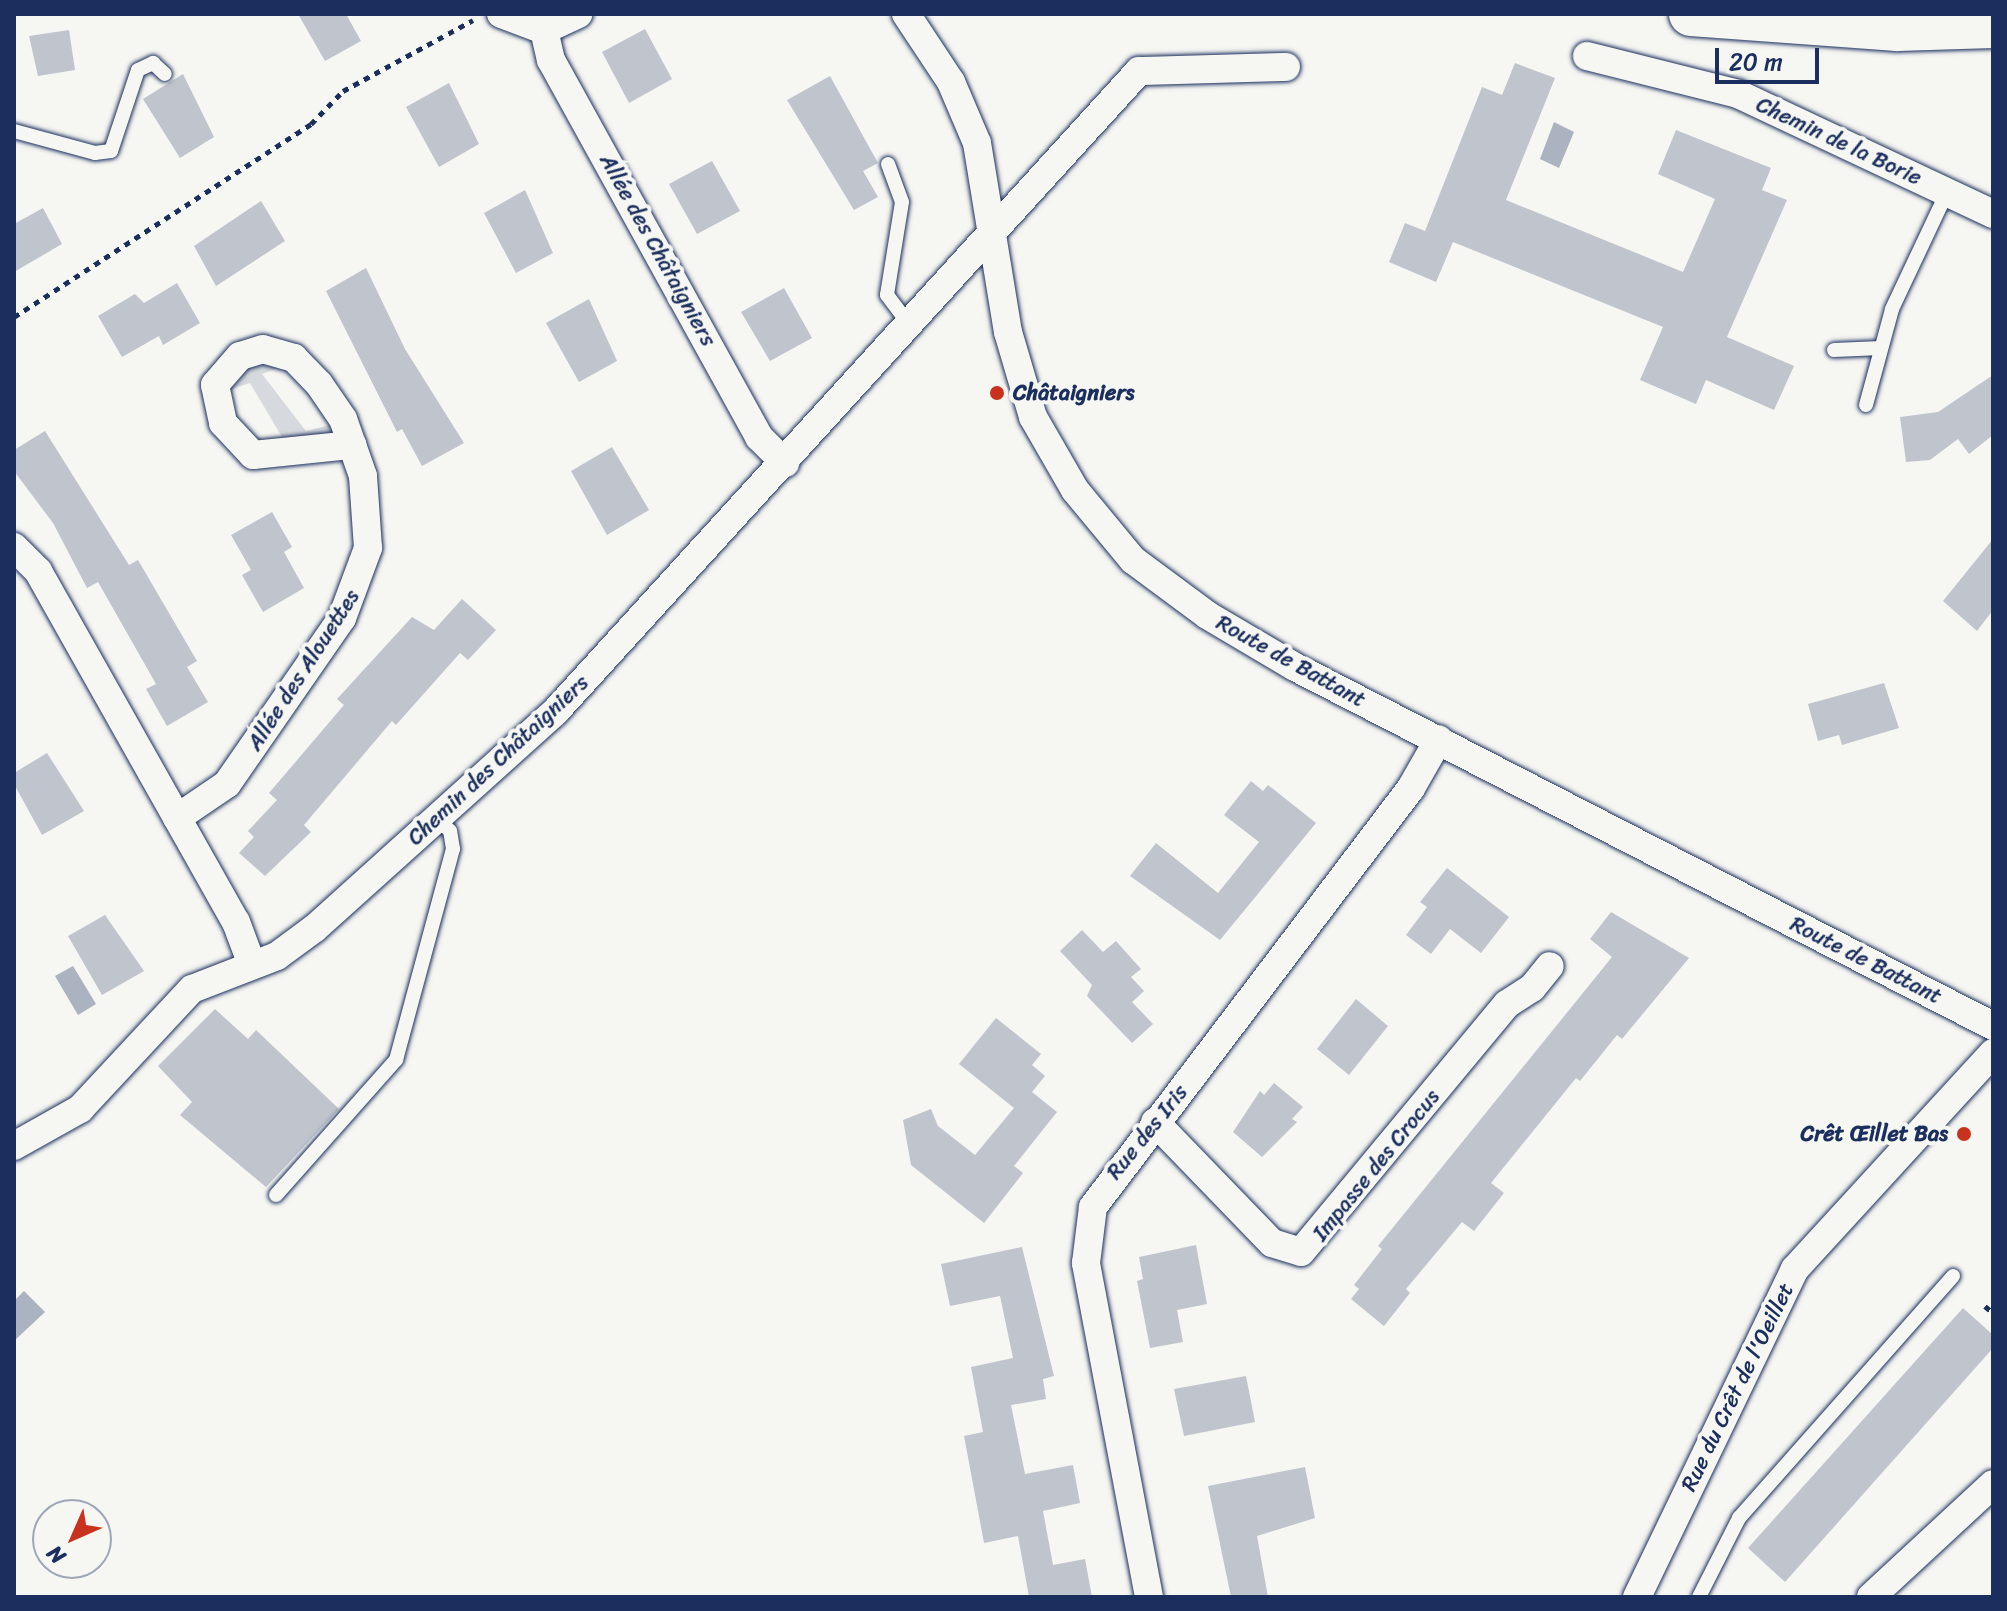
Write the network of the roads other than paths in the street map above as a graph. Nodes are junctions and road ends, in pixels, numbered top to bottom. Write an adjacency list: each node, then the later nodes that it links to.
1 (501, 14): 6 (street)
2 (578, 14): 6 (street)
3 (906, 14): 14 (street, Route de Battant)
4 (1691, 14): 5 (highway)
5 (1993, 26)
6 (544, 30): 20 (street, Allée des Châtaigniers)
7 (1587, 56): 12 (street, Chemin de la Borie)
8 (1286, 67): 14 (street, Chemin des Châtaigniers)
9 (165, 74): 10 (lane)
10 (14, 131)
11 (888, 164): 15 (lane)
12 (1947, 192): 13 (street, Chemin de la Borie); 16 (lane)
13 (1993, 214)
14 (994, 233): 15 (street, Chemin des Châtaigniers); 22 (street, Route de Battant)
15 (909, 324): 20 (street, Chemin des Châtaigniers)
16 (1881, 348): 17 (lane); 18 (lane)
17 (1834, 350)
18 (1866, 405)
19 (352, 445): 19 (street, Allée des Alouettes); 23 (street, Allée des Alouettes)
20 (785, 463): 24 (street, Chemin des Châtaigniers)
21 (14, 547): 23 (street)
22 (1439, 739): 27 (street, Route de Battant); 29 (street, Rue des Iris)
23 (177, 818): 25 (street)
24 (437, 818): 25 (street, Chemin des Châtaigniers); 31 (lane)
25 (252, 965): 30 (street, Chemin des Châtaigniers)
26 (1550, 966): 29 (street, Impasse des Crocus)
27 (1993, 1026)
28 (1993, 1053): 35 (street, Rue du Crêt de l'Oeillet)
29 (1155, 1122): 34 (street, Rue des Iris)
30 (14, 1146)
31 (276, 1195)
32 (1953, 1276): 36 (lane)
33 (1993, 1484): 37 (street)
34 (1149, 1597)
35 (1637, 1597)
36 (1699, 1597)
37 (1871, 1597)

